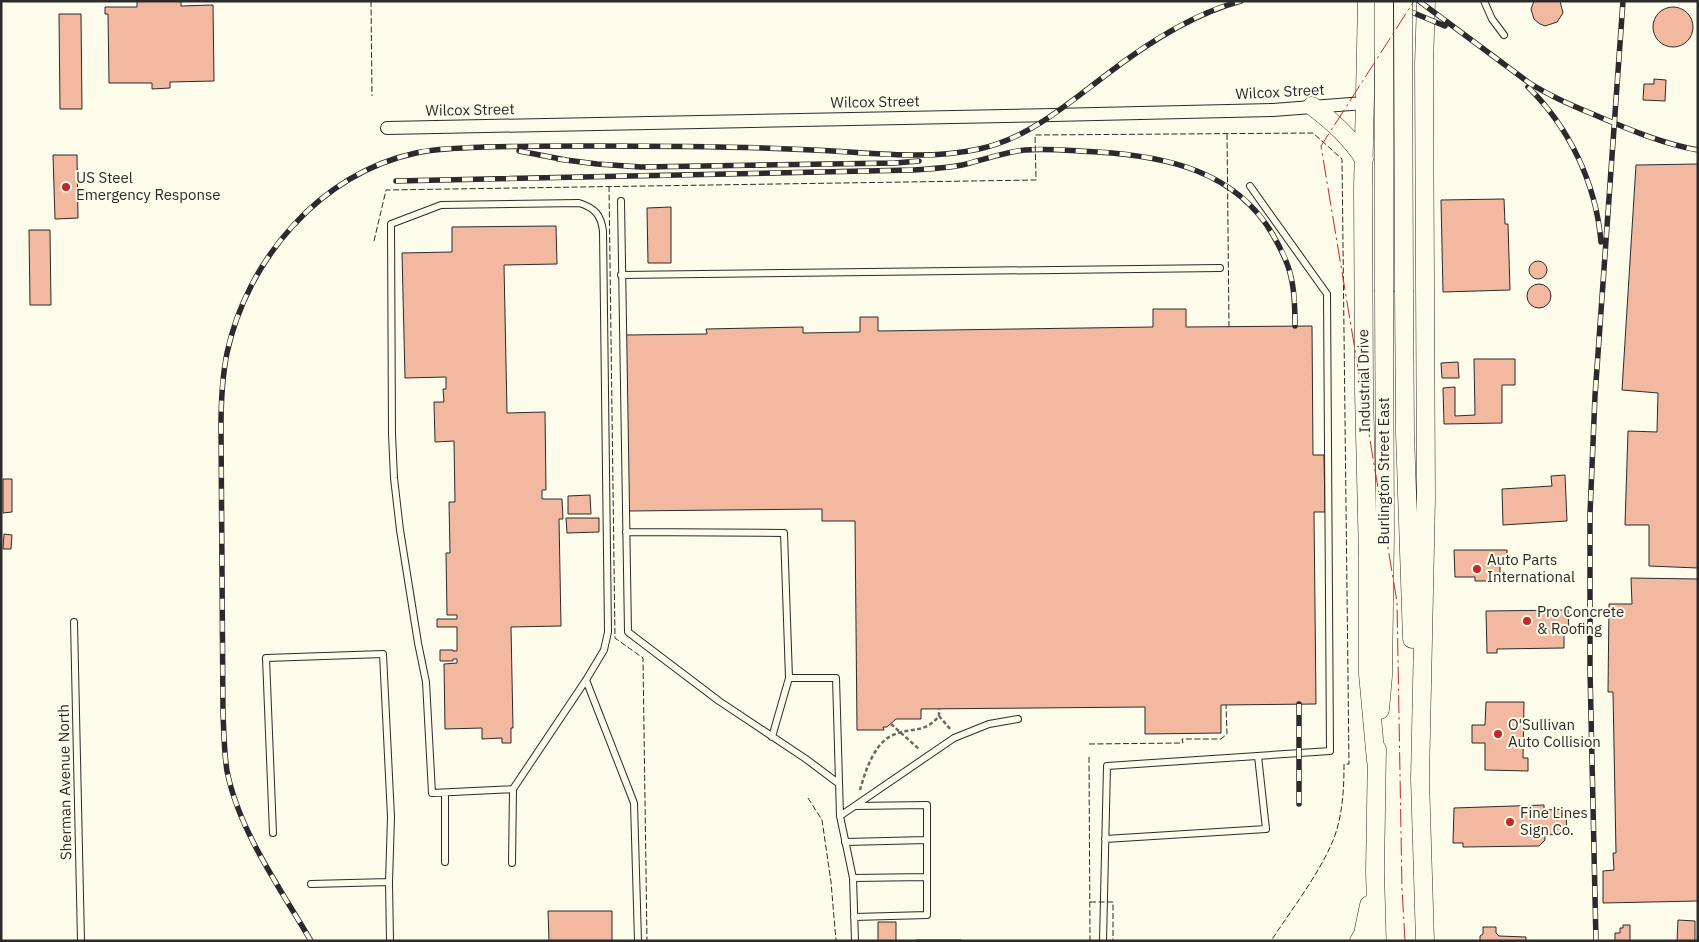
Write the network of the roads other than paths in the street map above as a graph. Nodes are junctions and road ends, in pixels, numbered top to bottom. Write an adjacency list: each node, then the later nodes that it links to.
1 (1367, 1): 8 (main road, Industrial Drive)
2 (1384, 1): 24 (main road, Burlington Street East, bridge)
3 (1403, 1): 25 (main road, Burlington Street East, bridge)
4 (1426, 1): 7 (main road, Burlington Street East)
5 (1484, 1): 6 (lane)
6 (1504, 35)
7 (1425, 52): 8 (main road); 12 (main road, Burlington Street East)
8 (1364, 103): 9 (street, Wilcox Street); 11 (main road, Industrial Drive); 12 (main road)
9 (1312, 106): 10 (street, Wilcox Street); 11 (main road)
10 (387, 128)
11 (1364, 159): 24 (main road, Industrial Drive)
12 (1425, 161): 25 (main road, Burlington Street East)
13 (1250, 186): 23 (lane)
14 (621, 201): 16 (lane)
15 (1220, 268): 16 (lane)
16 (621, 275): 17 (lane)
17 (626, 532): 19 (lane); 22 (lane)
18 (74, 622): 43 (lane, Sherman Avenue North)
19 (789, 678): 22 (lane); 26 (lane)
20 (586, 680): 27 (lane); 28 (lane); 45 (lane)
21 (1018, 719): 29 (lane)
22 (772, 737): 26 (lane)
23 (1258, 756): 32 (lane); 32 (lane)
24 (1376, 761): 37 (main road, Burlington Street East)
25 (1420, 779): 50 (main road, Burlington Street East)
26 (838, 783): 30 (lane)
27 (513, 789): 28 (lane); 36 (lane)
28 (445, 792): 35 (lane)
29 (855, 806): 30 (lane); 33 (lane)
30 (840, 816): 34 (lane)
31 (272, 833): 40 (lane)
32 (1105, 839): 47 (lane)
33 (927, 840): 34 (lane); 38 (lane)
34 (845, 842): 39 (lane)
35 (445, 862)
36 (512, 863)
37 (1375, 872): 48 (main road); 49 (main road, Burlington Street East)
38 (927, 877): 39 (lane); 42 (lane)
39 (853, 878): 42 (lane)
40 (389, 882): 41 (lane); 44 (lane)
41 (310, 884)
42 (854, 917): 46 (lane)
43 (81, 941)
44 (390, 941)
45 (638, 941)
46 (855, 941)
47 (1103, 941)
48 (1358, 941)
49 (1377, 941)
50 (1425, 941)

